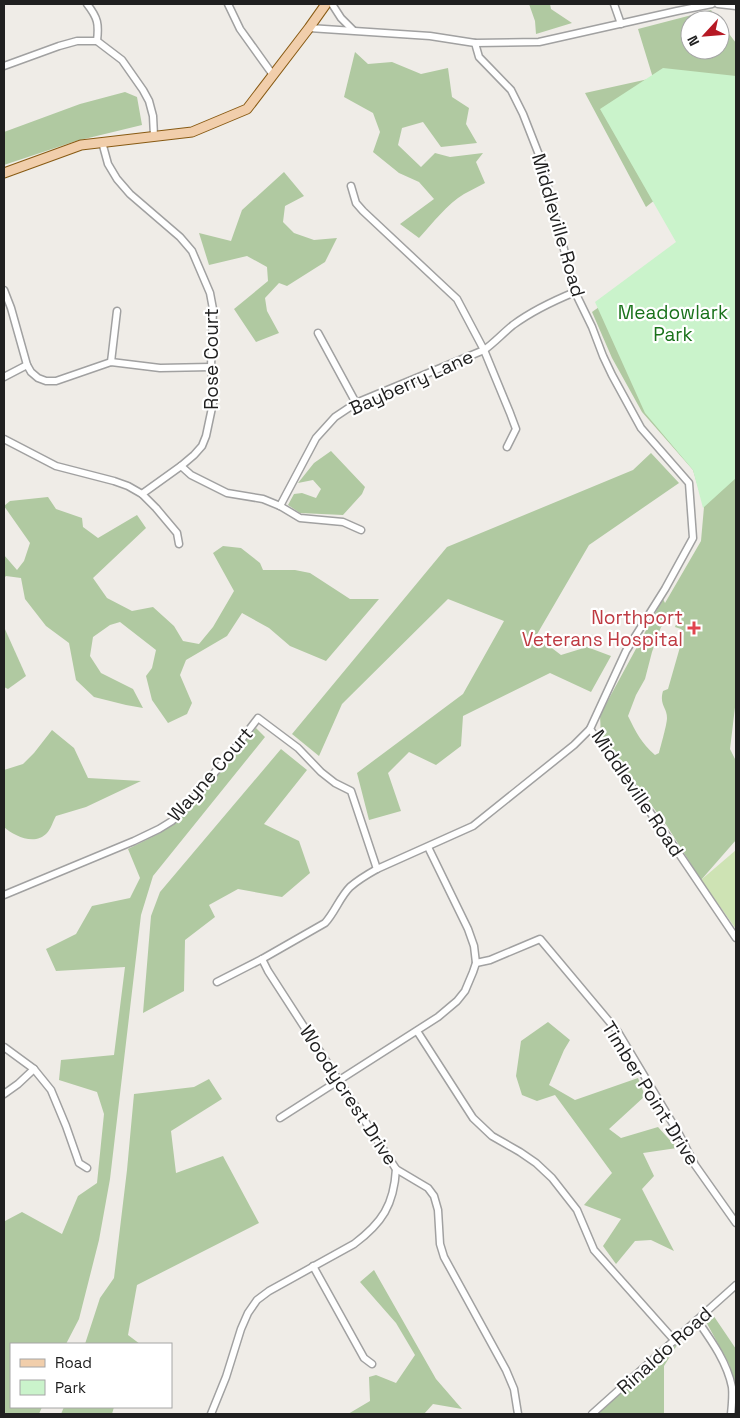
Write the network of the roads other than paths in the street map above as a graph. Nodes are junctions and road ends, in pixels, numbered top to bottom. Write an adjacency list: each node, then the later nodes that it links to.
1 (87, 4): 12 (street)
2 (228, 4): 15 (street)
3 (326, 4): 10 (main road)
4 (332, 4): 11 (street)
5 (614, 4): 9 (street)
6 (712, 4): 9 (street)
7 (718, 4): 8 (street)
8 (736, 6)
9 (621, 24): 13 (street)
10 (309, 28): 11 (street); 15 (main road)
11 (353, 30): 13 (street)
12 (97, 41): 14 (street); 16 (street)
13 (475, 43): 21 (street, Middleville Road)
14 (4, 66)
15 (273, 75): 16 (main road)
16 (154, 136): 17 (main road)
17 (102, 142): 18 (main road); 27 (street, Rose Court)
18 (4, 173)
19 (351, 186): 24 (street)
20 (4, 290): 26 (street)
21 (575, 292): 24 (street, Bayberry Lane); 37 (street, Middleville Road)
22 (117, 311): 25 (street)
23 (318, 333): 29 (street)
24 (484, 350): 29 (street, Bayberry Lane); 31 (street)
25 (111, 362): 26 (street); 27 (street)
26 (27, 365): 28 (street)
27 (211, 367): 32 (street, Rose Court)
28 (4, 378)
29 (356, 403): 34 (street, Bayberry Lane)
30 (4, 439): 33 (street)
31 (507, 447)
32 (181, 466): 33 (street, Rose Court); 34 (street)
33 (142, 494): 36 (street)
34 (280, 506): 35 (street)
35 (361, 530)
36 (179, 544)
37 (590, 729): 38 (street); 41 (street, Middleville Road)
38 (428, 847): 39 (street); 43 (street)
39 (377, 869): 40 (street, Wayne Court); 42 (street)
40 (4, 895)
41 (736, 938)
42 (262, 959): 44 (street); 48 (street, Woodycrest Drive)
43 (476, 962): 45 (street); 53 (street, Timber Point Drive)
44 (217, 982)
45 (416, 1031): 48 (street); 57 (street)
46 (4, 1047): 47 (street)
47 (34, 1069): 49 (street); 51 (street)
48 (339, 1081): 50 (street); 52 (street, Woodycrest Drive)
49 (4, 1094)
50 (280, 1118)
51 (87, 1168)
52 (396, 1169): 54 (street); 60 (street, Woodycrest Drive)
53 (736, 1223)
54 (313, 1266): 58 (street); 59 (street)
55 (736, 1285): 56 (street, Rinaldo Road)
56 (697, 1320): 57 (street, Rinaldo Road); 62 (street)
57 (674, 1341): 61 (street, Rinaldo Road)
58 (372, 1364)
59 (211, 1414)
60 (518, 1414)
61 (592, 1414)
62 (731, 1414)

